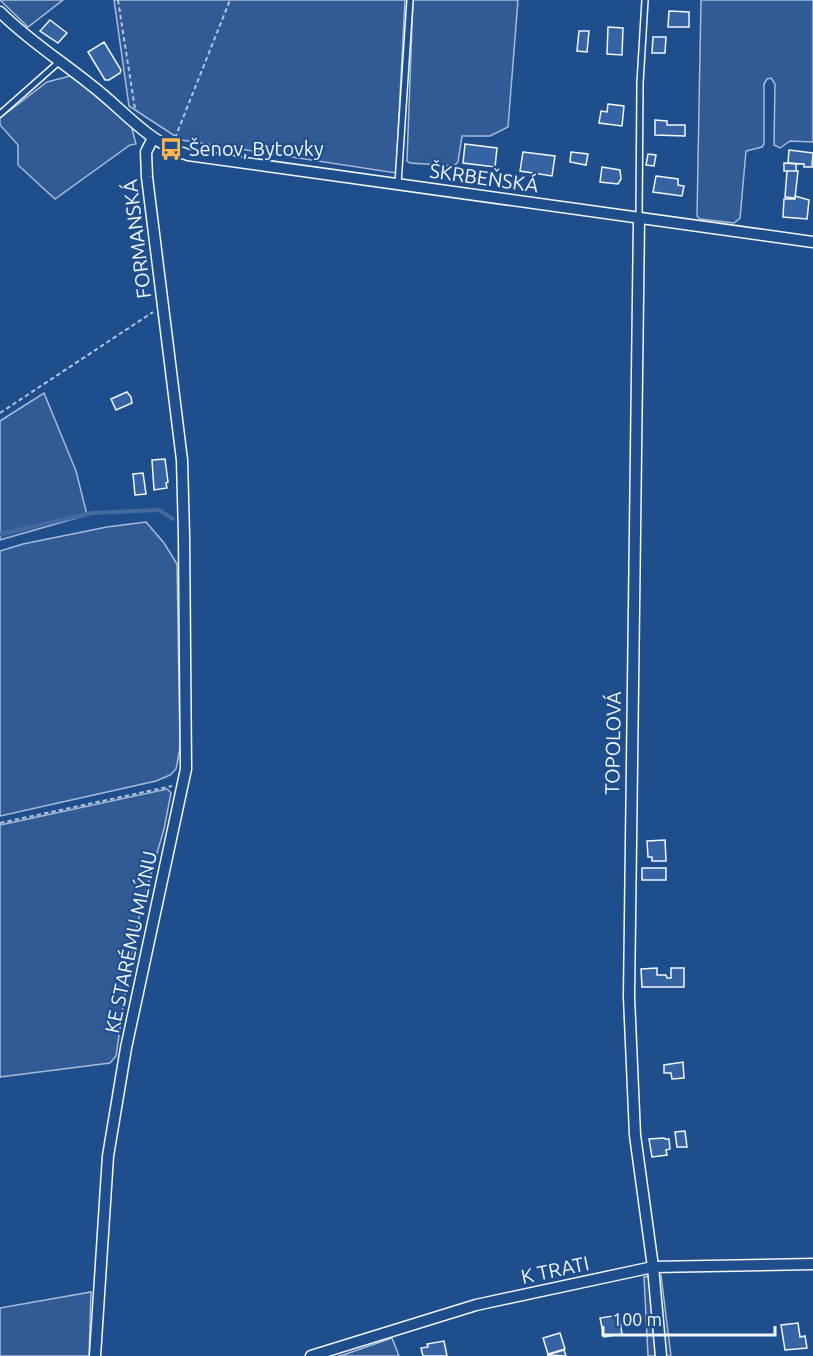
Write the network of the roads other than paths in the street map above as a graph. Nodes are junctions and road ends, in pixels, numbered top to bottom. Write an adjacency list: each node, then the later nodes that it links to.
1 (410, 0): 7 (lane)
2 (645, 0): 8 (lane)
3 (0, 12): 4 (street)
4 (60, 61): 5 (lane); 6 (street)
5 (0, 114)
6 (153, 138): 7 (street, ŠKRBEŇSKÁ); 10 (street, FORMANSKÁ)
7 (398, 184): 8 (street, ŠKRBEŇSKÁ)
8 (639, 219): 9 (street, ŠKRBEŇSKÁ); 12 (street, TOPOLOVÁ)
9 (813, 242)
10 (184, 535): 13 (street, KE STARÉMU MLÝNU)
11 (813, 1264): 12 (street, K TRATI)
12 (653, 1267): 14 (street, K TRATI); 15 (street, TOPOLOVÁ)
13 (95, 1356)
14 (311, 1356)
15 (661, 1356)

